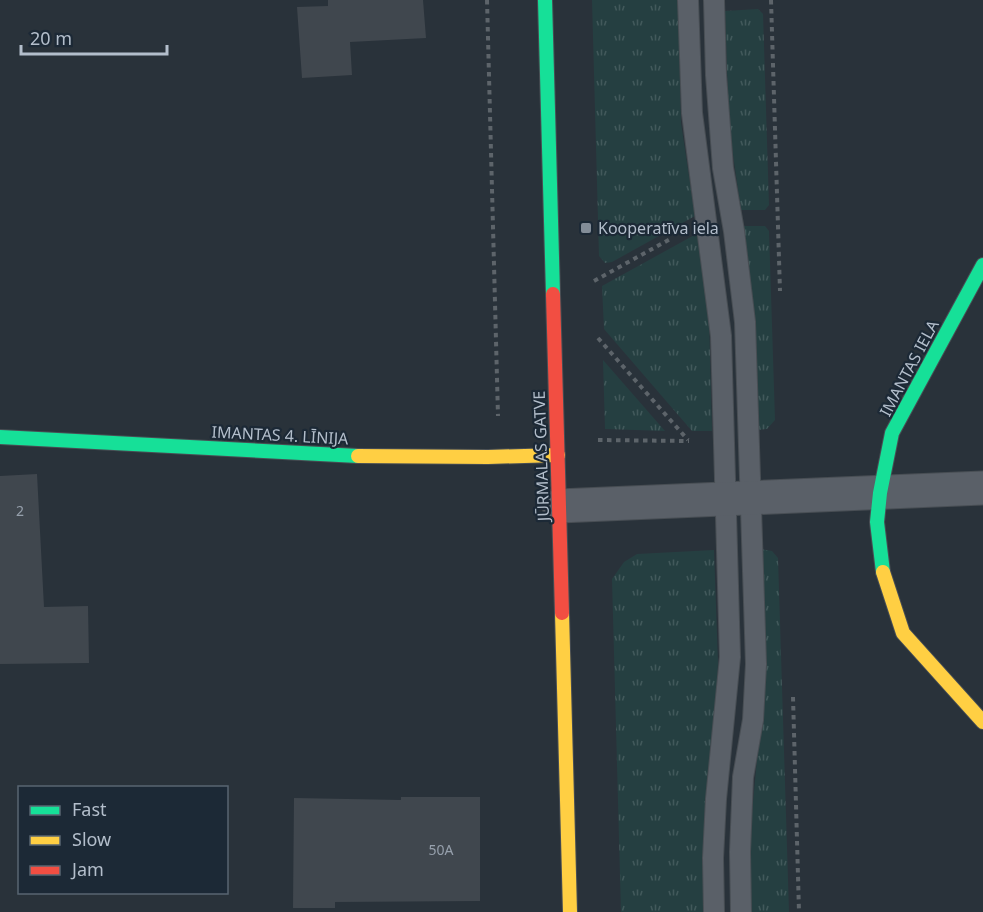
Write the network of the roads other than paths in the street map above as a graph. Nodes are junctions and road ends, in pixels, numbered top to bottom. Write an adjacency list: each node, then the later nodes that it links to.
1 (545, 0): 6 (street, JŪRMALAS GATVE)
2 (688, 0): 9 (lane)
3 (714, 0): 9 (lane)
4 (983, 264): 8 (street, IMANTAS IELA)
5 (0, 437): 6 (street, IMANTAS 4. LĪNIJA)
6 (558, 455): 10 (street, JŪRMALAS GATVE)
7 (983, 488): 8 (street)
8 (879, 493): 9 (street); 11 (street, IMANTAS IELA)
9 (737, 498): 10 (street); 13 (lane); 14 (lane)
10 (559, 506): 12 (street, JŪRMALAS GATVE)
11 (983, 722)
12 (570, 912)
13 (714, 912)
14 (741, 912)

